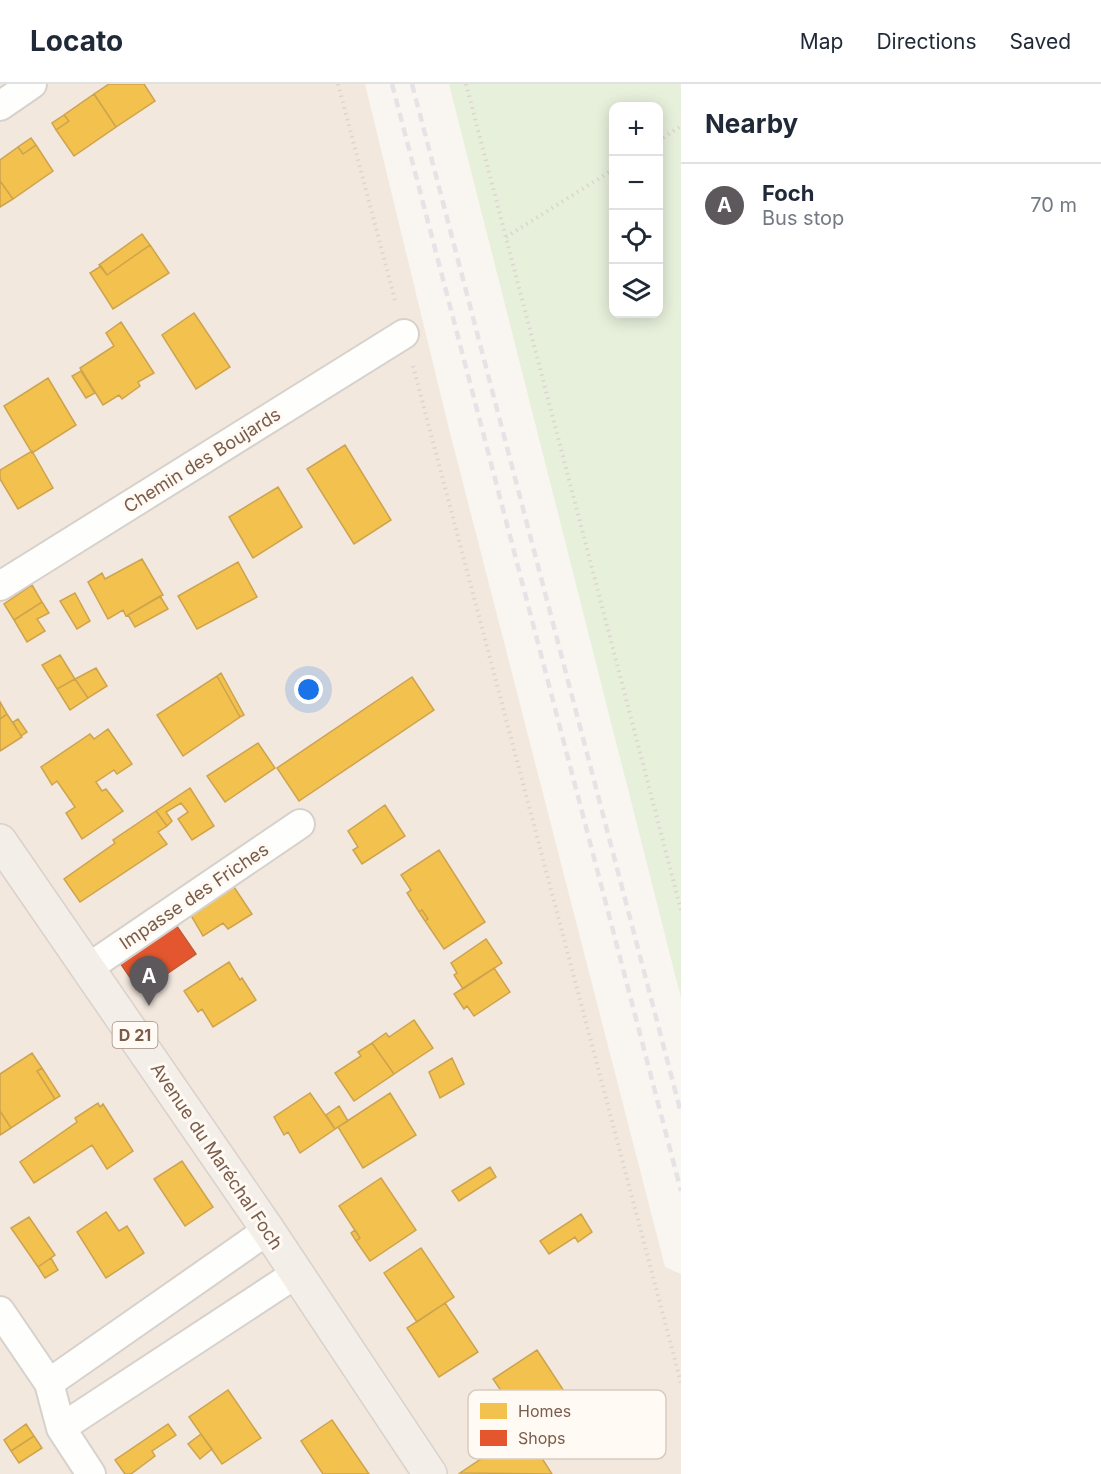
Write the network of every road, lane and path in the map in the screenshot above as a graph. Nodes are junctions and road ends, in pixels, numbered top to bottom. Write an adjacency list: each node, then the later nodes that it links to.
1 (338, 84): 7 (path)
2 (466, 84): 6 (path)
3 (681, 126): 4 (path)
4 (663, 138)
5 (609, 172): 6 (path)
6 (506, 237): 11 (path)
7 (404, 334): 8 (street, Chemin des Boujards); 17 (path)
8 (0, 586)
9 (300, 824): 12 (street, Impasse des Friches)
10 (0, 840): 12 (main road, Avenue du Maréchal Foch / D 21)
11 (681, 910)
12 (88, 968): 13 (main road, Avenue du Maréchal Foch / D 21)
13 (268, 1230): 14 (main road, Avenue du Maréchal Foch / D 21); 16 (street)
14 (297, 1273): 18 (street); 20 (main road, Avenue du Maréchal Foch / D 21)
15 (0, 1311): 16 (street)
16 (49, 1383): 18 (street)
17 (681, 1383)
18 (61, 1428): 19 (street)
19 (91, 1474)
20 (430, 1474)

